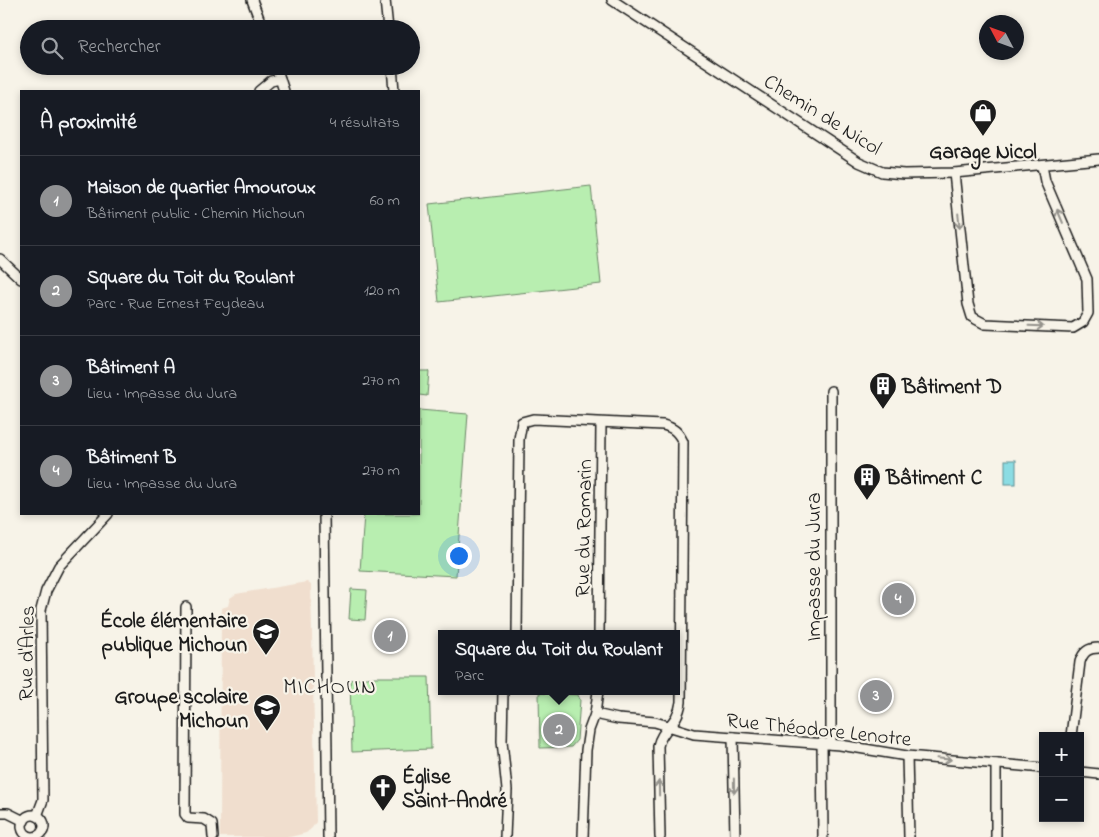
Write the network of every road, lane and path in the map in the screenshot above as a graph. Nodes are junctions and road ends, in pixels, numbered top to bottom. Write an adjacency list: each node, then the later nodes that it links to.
1 (252, 0): 4 (street)
2 (386, 0): 5 (street)
3 (612, 0): 14 (street, Chemin de Nicol)
4 (260, 20)
5 (387, 20)
6 (279, 75): 8 (street)
7 (393, 75): 11 (street)
8 (280, 79): 9 (street); 10 (street)
9 (260, 90)
10 (284, 90)
11 (394, 90)
12 (1099, 159): 13 (street, Chemin de Nicol)
13 (1042, 166): 14 (street, Chemin de Nicol); 14 (street, one-way to 13)
14 (954, 173)
15 (0, 259): 16 (street)
16 (20, 277)
17 (831, 391): 31 (street, Impasse du Jura)
18 (601, 423): 22 (street); 23 (street, Rue du Romarin); 28 (street)
19 (107, 515): 38 (street, Rue d'Arles)
20 (324, 515): 43 (street)
21 (186, 607): 42 (street)
22 (517, 630)
23 (599, 630)
24 (1099, 648): 29 (street)
25 (503, 695): 44 (street)
26 (597, 695): 27 (street)
27 (595, 714): 28 (street, Rue Théodore Lenotre); 45 (street)
28 (670, 726): 30 (street, Rue Théodore Lenotre); 46 (street, one-way to 28)
29 (1071, 732)
30 (733, 737): 31 (street, Rue Théodore Lenotre); 47 (street, one-way to 47)
31 (826, 744): 32 (street, Rue Théodore Lenotre); 48 (street, Impasse du Jura)
32 (907, 756): 33 (street, Rue Théodore Lenotre, one-way to 33); 49 (street)
33 (996, 764): 34 (street, Rue Théodore Lenotre); 50 (street)
34 (1039, 768)
35 (1084, 772): 36 (street)
36 (1099, 774)
37 (0, 813): 39 (street)
38 (37, 816): 39 (street); 40 (street, Rue d'Arles)
39 (24, 821): 41 (street, Rue d'Arles)
40 (41, 835): 41 (street, Rue d'Arles)
41 (29, 836)
42 (213, 837)
43 (328, 837)
44 (506, 837)
45 (583, 837)
46 (660, 837)
47 (735, 837)
48 (823, 837)
49 (908, 837)
50 (996, 837)

